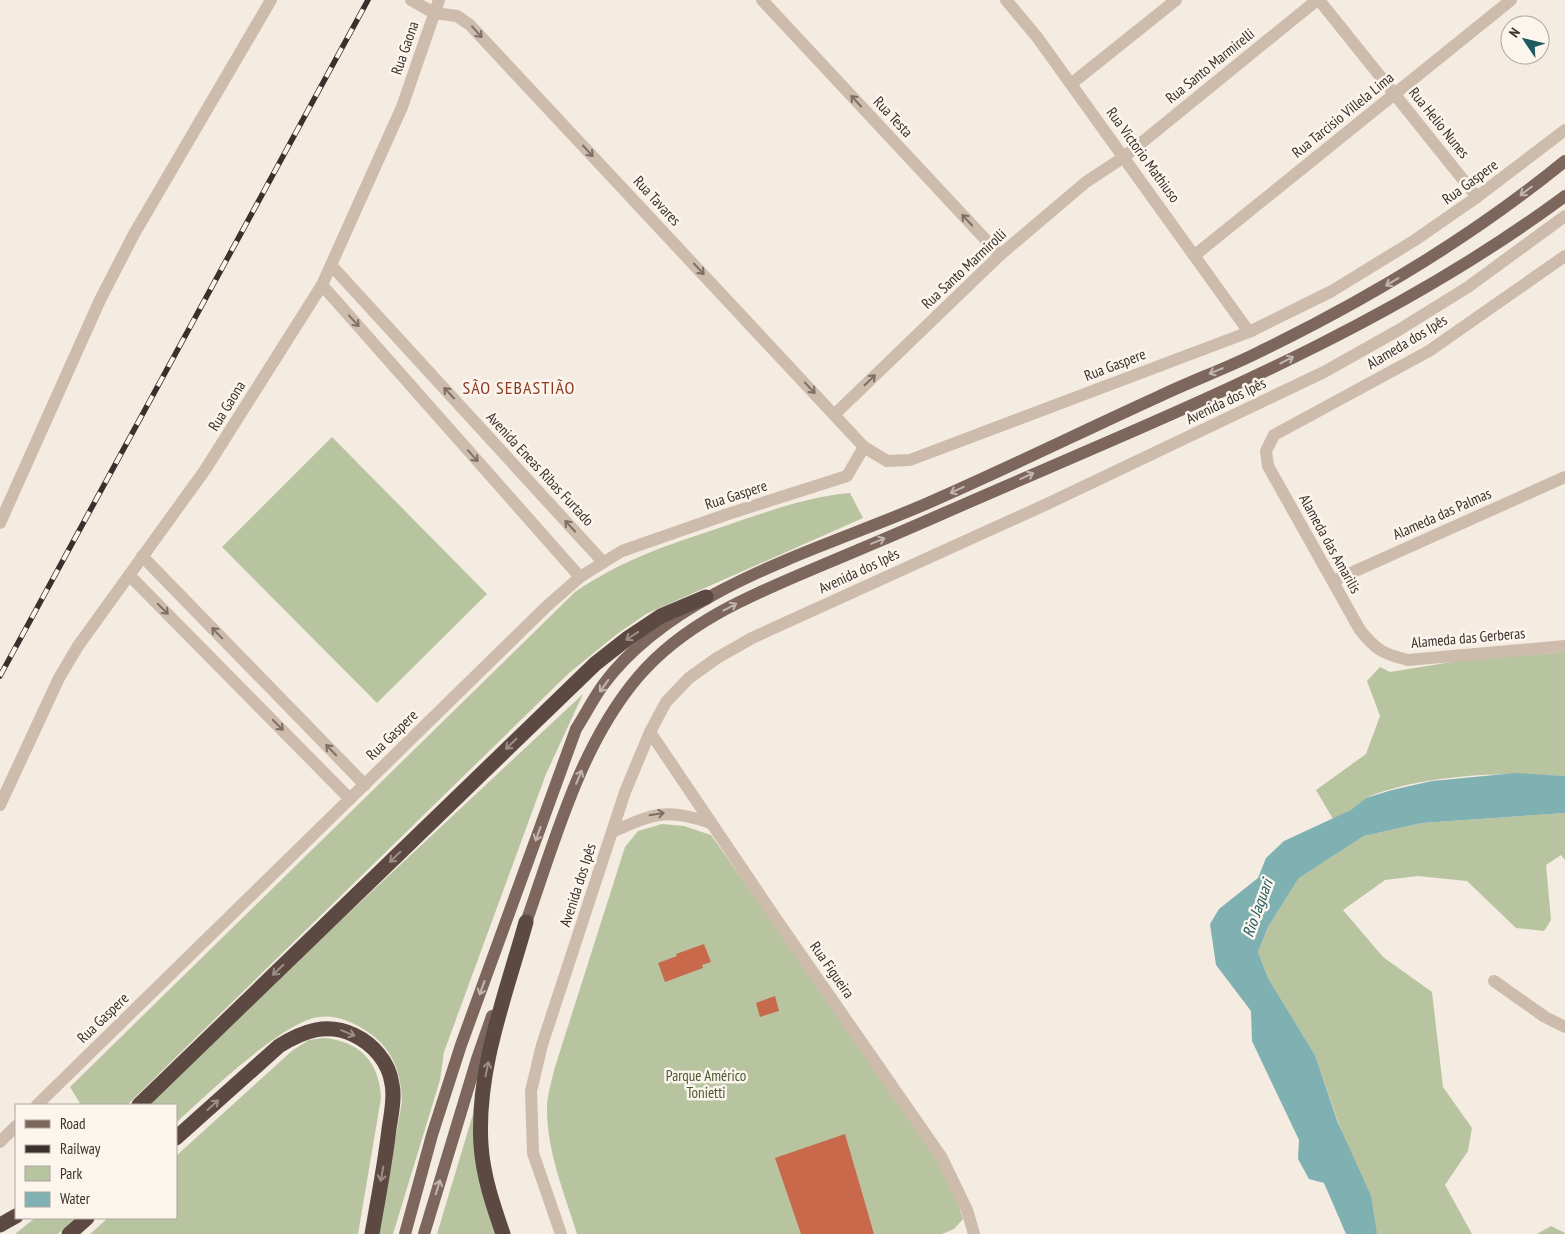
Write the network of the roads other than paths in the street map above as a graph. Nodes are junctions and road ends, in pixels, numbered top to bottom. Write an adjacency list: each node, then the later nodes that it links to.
1 (271, 0): 28 (street)
2 (411, 0): 9 (street, Rua Tavares)
3 (439, 0): 9 (street, Rua Gaona)
4 (762, 0): 18 (street, Rua Testa, one-way to 4)
5 (1006, 0): 10 (street, Rua Victorio Mathiuso)
6 (1176, 0): 10 (street)
7 (1318, 0): 11 (street, Rua Helio Nunes); 13 (street, Rua Santo Marmirelli)
8 (1511, 0): 11 (street, Rua Tarcisio Villela Lima)
9 (434, 13): 21 (street, Rua Gaona); 24 (street, Rua Tavares, one-way to 24)
10 (1071, 84): 13 (street, Rua Victorio Mathiuso)
11 (1395, 94): 16 (street, Rua Helio Nunes); 19 (street, Rua Tarcisio Villela Lima)
12 (1565, 130): 16 (street, Rua Gaspere)
13 (1124, 157): 18 (street, Rua Santo Marmirolli); 19 (street, Rua Victorio Mathiuso)
14 (1565, 161): 34 (main road, one-way to 34)
15 (1565, 196): 43 (main road, one-way to 15)
16 (1477, 197): 23 (street, Rua Gaspere)
17 (1565, 216): 37 (street, Avenida dos Ipês)
18 (1000, 255): 24 (street, Rua Santo Marmirolli, one-way to 18)
19 (1195, 255): 23 (street, Rua Victorio Mathiuso)
20 (1565, 256): 26 (street, Alameda dos Ipês)
21 (331, 265): 22 (street, Rua Gaona); 30 (street, Avenida Eneas Ribas Furtado, one-way to 21)
22 (322, 285): 29 (street, Rua Gaona); 32 (street, one-way to 32)
23 (1250, 332): 25 (street, Rua Gaspere)
24 (835, 414): 25 (street, Rua Tavares)
25 (864, 448): 30 (street, Rua Gaspere)
26 (1266, 451): 33 (street, Alameda das Amarilis)
27 (1565, 477): 33 (street, Alameda das Palmas)
28 (0, 523)
29 (142, 556): 31 (street, Rua Gaona); 38 (street, one-way to 29)
30 (603, 562): 32 (street, Rua Gaspere)
31 (129, 574): 39 (street, one-way to 39); 40 (street, Rua Gaona)
32 (580, 577): 38 (street, Rua Gaspere)
33 (1333, 581): 36 (street, Alameda das Amarilis)
34 (706, 597): 47 (highway, one-way to 47); 57 (main road, one-way to 57)
35 (1565, 646): 36 (street, Alameda das Gerberas)
36 (1375, 649)
37 (650, 732): 41 (street, Rua Figueira); 42 (street, Avenida dos Ipês)
38 (364, 784): 39 (street, Rua Gaspere)
39 (350, 799): 46 (street, Rua Gaspere)
40 (0, 805)
41 (711, 823): 42 (street, one-way to 41); 54 (street, Rua Figueira)
42 (612, 832): 60 (street, Avenida dos Ipês)
43 (526, 922): 58 (main road, one-way to 43); 59 (highway, one-way to 43)
44 (1494, 981): 45 (street)
45 (1565, 1027)
46 (38, 1104)
47 (141, 1104)
48 (15, 1127): 50 (street)
49 (178, 1136): 56 (highway, one-way to 56)
50 (0, 1142)
51 (15, 1217): 53 (highway)
52 (86, 1219): 55 (highway)
53 (0, 1226)
54 (969, 1233)
55 (68, 1234)
56 (372, 1234)
57 (404, 1234)
58 (424, 1234)
59 (503, 1234)
60 (562, 1234)

